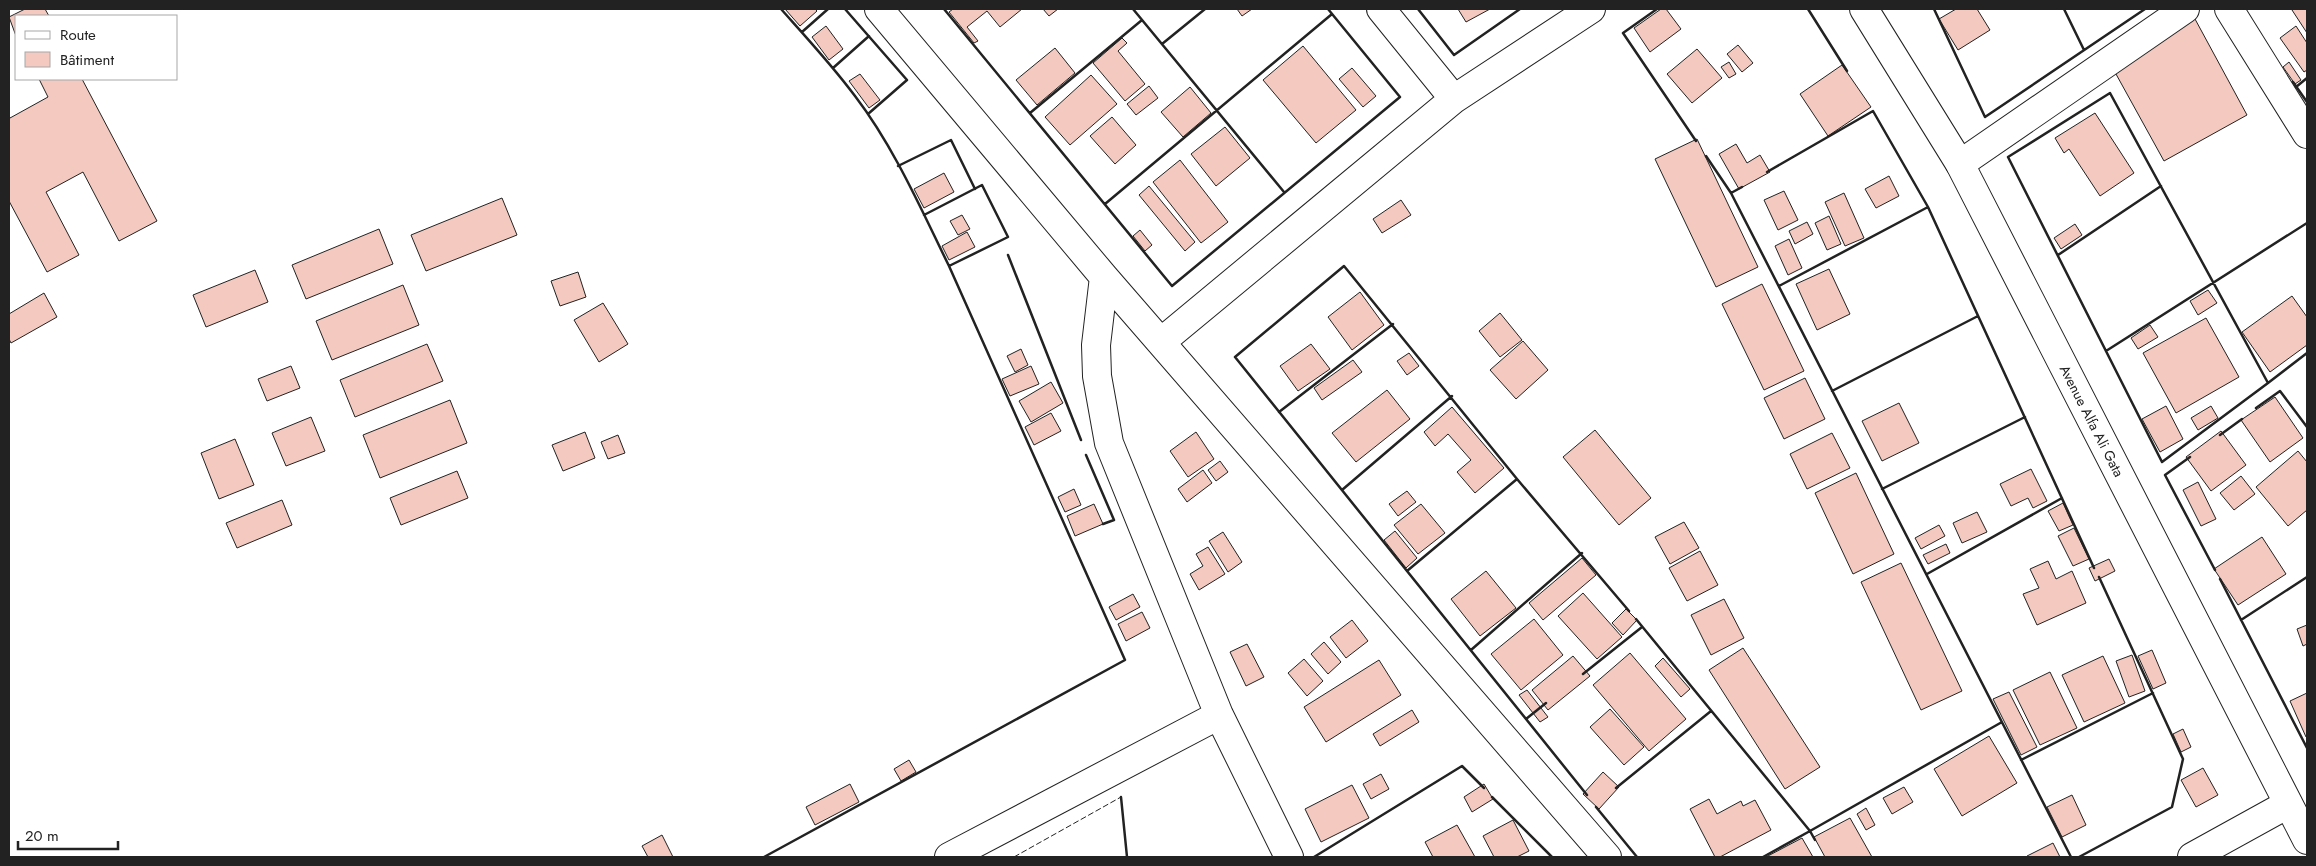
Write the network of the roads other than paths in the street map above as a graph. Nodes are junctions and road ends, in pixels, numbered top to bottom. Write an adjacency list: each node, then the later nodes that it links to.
1 (879, 9): 10 (street)
2 (1381, 9): 7 (street)
3 (1592, 9): 7 (street)
4 (1864, 9): 9 (street, Avenue Alfa Ali Gata)
5 (2185, 9): 9 (street)
6 (2229, 9): 8 (street)
7 (1454, 99): 11 (street)
8 (2307, 134)
9 (1960, 164): 13 (street, Avenue Alfa Ali Gata)
10 (1104, 277): 11 (street); 12 (street)
11 (1161, 342): 17 (street)
12 (1219, 715): 15 (street); 16 (street)
13 (2288, 804): 14 (street, Avenue Alfa Ali Gata); 18 (street)
14 (2307, 840)
15 (949, 857)
16 (1289, 857)
17 (1607, 857)
18 (2192, 857)

